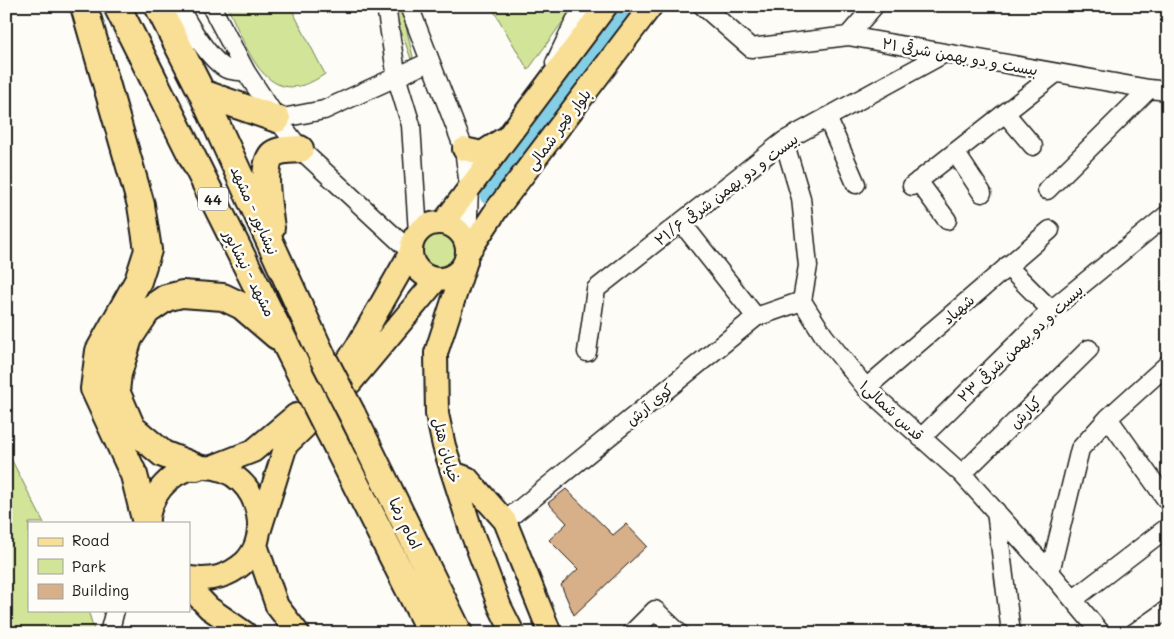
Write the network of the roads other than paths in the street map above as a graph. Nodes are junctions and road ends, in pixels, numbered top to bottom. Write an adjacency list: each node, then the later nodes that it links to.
1 (84, 6): 64 (highway)
2 (117, 6): 49 (highway, مشهد - نیشابور / 44)
3 (158, 6): 22 (highway, نیشابور - مشهد / 44)
4 (179, 6): 16 (street)
5 (211, 6): 16 (street)
6 (386, 6): 18 (street)
7 (409, 6): 15 (street)
8 (585, 6): 19 (street)
9 (606, 6): 19 (main road)
10 (651, 6): 43 (main road, بلوار فجر شمالی)
11 (874, 6): 13 (street)
12 (710, 9): 13 (street, بیست و دو بهمن شرقی ۲۱)
13 (848, 36): 14 (street, بیست و دو بهمن شرقی ۲۱)
14 (945, 52): 17 (street, بیست و دو بهمن شرقی ۲۱); 24 (street, بیست و دو بهمن شرقی ۲۱/۶)
15 (429, 62): 18 (street); 29 (street)
16 (246, 72): 25 (street)
17 (1056, 74): 20 (street, بیست و دو بهمن شرقی ۲۱); 23 (street)
18 (397, 79): 25 (street); 41 (street)
19 (544, 88): 26 (main road)
20 (1148, 90): 21 (street, بیست و دو بهمن شرقی ۲۱); 34 (street)
21 (1168, 91)
22 (202, 93): 25 (highway); 42 (highway, نیشابور - مشهد / 44)
23 (1005, 113): 28 (street); 31 (street)
24 (827, 117): 27 (street, بیست و دو بهمن شرقی ۲۱/۶); 32 (street)
25 (277, 119): 30 (street)
26 (510, 135): 29 (main road); 33 (main road)
27 (784, 141): 38 (street, بیست و دو بهمن شرقی ۲۱/۶); 46 (street)
28 (1033, 146)
29 (464, 149): 33 (street)
30 (300, 150): 41 (street); 42 (highway)
31 (955, 152): 35 (street); 37 (street)
32 (856, 184)
33 (469, 186): 39 (main road); 43 (street)
34 (1047, 190)
35 (982, 193)
36 (1168, 214): 47 (street, بیست و دو بهمن شرقی ۲۳)
37 (946, 220)
38 (681, 222): 48 (street); 51 (street, بیست و دو بهمن شرقی ۲۱/۶)
39 (443, 223): 41 (main road); 43 (main road)
40 (1050, 230): 44 (street, شهیاد)
41 (415, 243): 45 (main road); 58 (main road)
42 (272, 248): 54 (highway, نیشابور - مشهد / 44, bridge)
43 (467, 254): 45 (main road); 59 (main road, خیابان هتل)
44 (1007, 266): 47 (street); 53 (street, شهیاد)
45 (438, 279): 67 (main road)
46 (802, 301): 48 (street, کوی آرش); 53 (street, قدس شمالی۱)
47 (1050, 310): 57 (street, بیست و دو بهمن شرقی ۲۳)
48 (756, 317): 63 (street, کوی آرش)
49 (286, 344): 56 (highway, مشهد - نیشابور / 44, bridge); 58 (highway)
50 (1088, 349): 60 (street, کیارش)
51 (587, 352)
52 (1168, 364): 55 (street)
53 (866, 388): 57 (street, قدس شمالی۱)
54 (352, 414): 78 (highway, امام رضا / 44)
55 (1108, 418): 61 (street); 68 (street)
56 (330, 432): 77 (highway, امام رضا / 44)
57 (921, 438): 60 (street, قدس شمالی۱)
58 (204, 467): 65 (main road); 67 (main road)
59 (453, 473): 63 (main road); 79 (main road, خیابان هتل)
60 (962, 474): 62 (street, قدس شمالی۱)
61 (1168, 502)
62 (996, 512): 68 (street, قدس شمالی۱); 83 (street)
63 (505, 521): 80 (main road)
64 (146, 522)
65 (146, 522)
66 (1168, 527): 71 (street)
67 (258, 537): 69 (main road); 76 (main road)
68 (1050, 572): 71 (street, قدس شمالی۱)
69 (190, 578)
70 (190, 588): 75 (main road)
71 (1074, 599): 84 (street, قدس شمالی۱)
72 (1168, 609): 85 (street)
73 (114, 612): 74 (street)
74 (109, 633)
75 (245, 633)
76 (298, 633)
77 (431, 633)
78 (459, 633)
79 (513, 633)
80 (550, 633)
81 (632, 633): 82 (street)
82 (678, 633)
83 (1011, 633)
84 (1101, 633)
85 (1134, 633)

